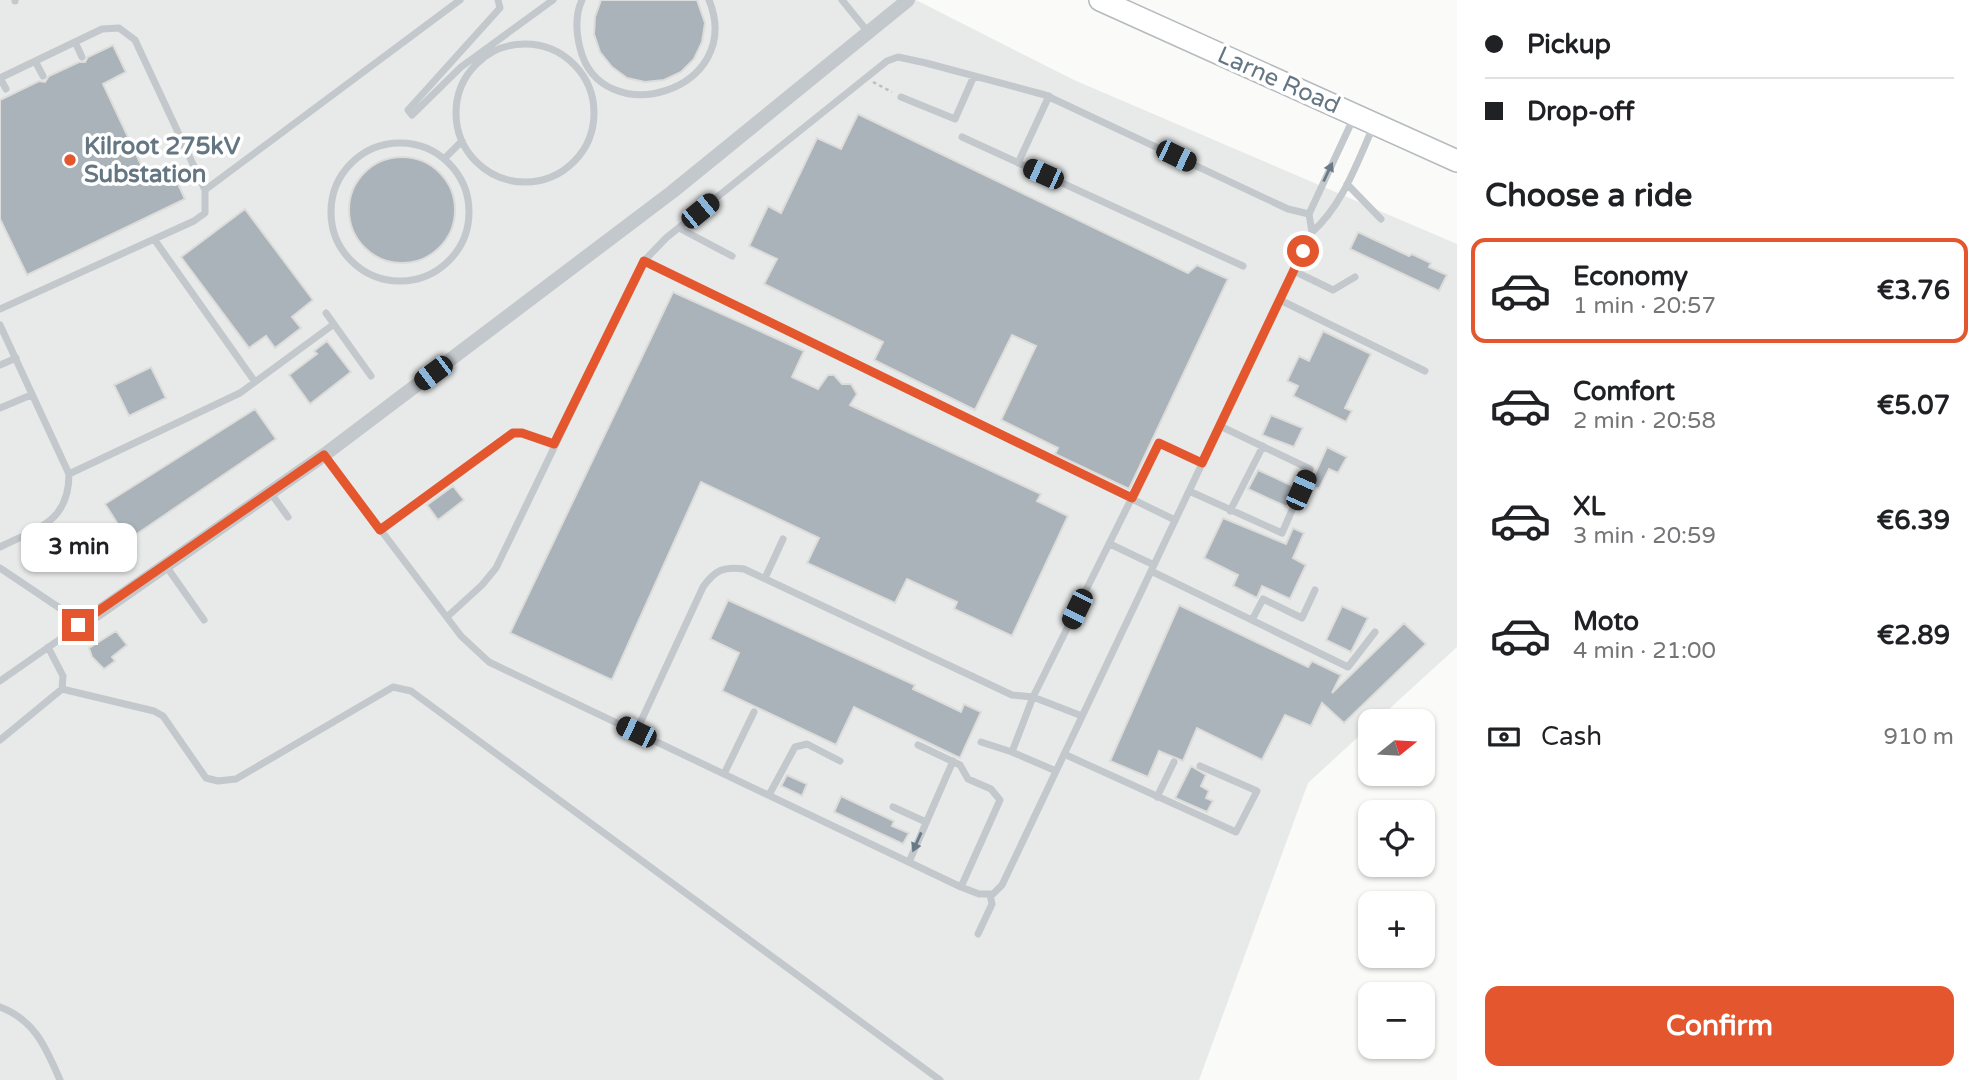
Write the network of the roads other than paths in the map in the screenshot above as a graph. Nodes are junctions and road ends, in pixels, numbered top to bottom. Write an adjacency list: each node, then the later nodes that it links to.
1 (460, 0): 29 (lane)
2 (498, 0): 11 (lane)
3 (553, 0): 11 (lane)
4 (582, 0): 14 (lane)
5 (709, 0): 14 (lane)
6 (842, 0): 9 (lane)
7 (908, 0): 9 (street)
8 (1100, 0): 22 (main road, Larne Road)
9 (869, 32): 55 (street)
10 (75, 42): 12 (lane); 13 (lane); 29 (lane)
11 (484, 53): 16 (lane); 24 (lane)
12 (82, 57)
13 (35, 61): 15 (lane); 18 (lane)
14 (595, 74): 16 (lane)
15 (43, 76)
16 (584, 76): 24 (lane)
17 (974, 76): 20 (lane); 21 (lane); 32 (lane)
18 (0, 78): 19 (lane)
19 (6, 89)
20 (1049, 96): 27 (lane); 30 (lane)
21 (901, 97)
22 (1365, 118): 26 (main road, Larne Road); 28 (lane); 30 (lane, one-way to 22)
23 (962, 137): 27 (lane)
24 (462, 141): 25 (lane)
25 (445, 158): 25 (lane)
26 (1457, 161)
27 (1018, 163): 37 (lane)
28 (1347, 184): 31 (lane); 33 (lane)
29 (205, 190): 34 (lane)
30 (1309, 214): 33 (lane)
31 (1381, 219)
32 (679, 228): 35 (lane); 36 (lane)
33 (1312, 232): 38 (lane)
34 (154, 239): 41 (lane); 49 (lane)
35 (732, 256)
36 (644, 261): 53 (lane); 60 (lane)
37 (1243, 266)
38 (1294, 271): 39 (lane); 40 (lane)
39 (1355, 277)
40 (1280, 300): 47 (lane); 52 (lane)
41 (0, 309)
42 (326, 313): 43 (lane)
43 (334, 324): 48 (lane); 49 (lane)
44 (0, 325): 45 (lane)
45 (16, 358): 46 (lane); 50 (lane)
46 (0, 365)
47 (1425, 371)
48 (371, 376)
49 (255, 382): 57 (lane)
50 (31, 395): 51 (lane); 57 (lane)
51 (0, 408)
52 (1220, 426): 54 (lane); 56 (lane)
53 (554, 444): 64 (lane); 74 (lane)
54 (1263, 446): 61 (lane); 61 (lane)
55 (324, 455): 59 (street); 64 (lane)
56 (1202, 463): 58 (lane); 60 (lane)
57 (69, 474): 67 (lane)
58 (1189, 491): 61 (lane); 63 (lane)
59 (270, 492): 62 (lane); 68 (street)
60 (1132, 498): 63 (lane); 66 (lane)
61 (1230, 511)
62 (288, 517)
63 (1175, 520): 70 (lane)
64 (380, 530): 74 (lane)
65 (783, 539): 71 (lane)
66 (1110, 544): 70 (lane); 82 (lane)
67 (0, 547)
68 (166, 566): 73 (street); 75 (lane)
69 (0, 568): 77 (lane)
70 (1152, 568): 76 (lane); 84 (lane)
71 (765, 578): 82 (lane); 85 (lane)
72 (1315, 590): 76 (lane)
73 (96, 614): 77 (lane)
74 (447, 617): 85 (lane)
75 (204, 620)
76 (1252, 620): 78 (lane)
77 (78, 625): 79 (lane)
78 (1375, 632)
79 (48, 647): 80 (lane); 81 (lane)
80 (0, 681)
81 (62, 689): 86 (lane); 107 (lane)
82 (1033, 697): 84 (lane); 89 (lane)
83 (754, 712): 96 (lane)
84 (1082, 716): 90 (lane)
85 (636, 732): 96 (lane)
86 (0, 740)
87 (981, 743): 89 (lane)
88 (918, 745): 92 (lane)
89 (1012, 752): 95 (lane)
90 (1064, 754): 95 (lane); 98 (lane)
91 (839, 761): 97 (lane)
92 (953, 761): 100 (lane); 102 (lane)
93 (1174, 762): 98 (lane)
94 (1200, 766): 98 (lane)
95 (1056, 771): 103 (lane)
96 (724, 774): 97 (lane)
97 (769, 795): 101 (lane)
98 (1157, 797)
99 (893, 807): 100 (lane)
100 (926, 822): 101 (lane, one-way to 101)
101 (909, 862): 102 (lane)
102 (961, 887): 103 (lane)
103 (990, 894): 104 (lane)
104 (978, 934)
105 (0, 1007): 106 (lane)
106 (60, 1080)
107 (940, 1080)

